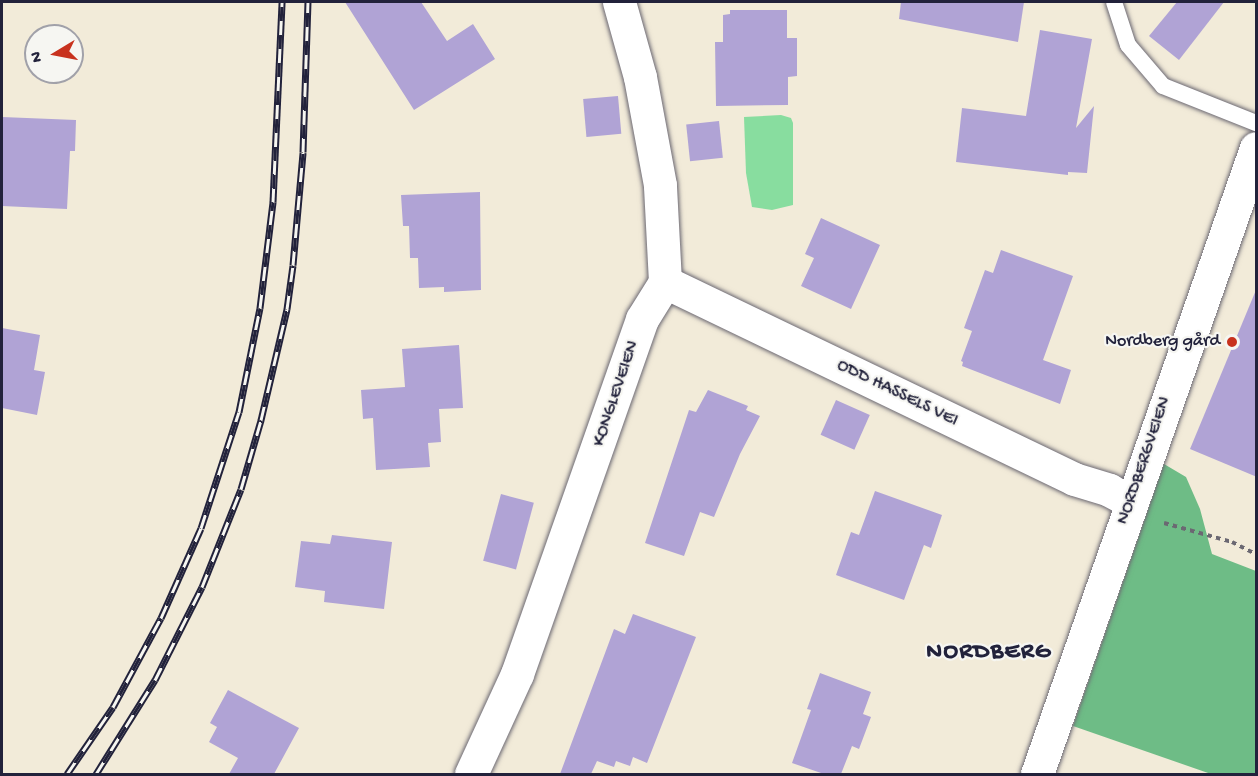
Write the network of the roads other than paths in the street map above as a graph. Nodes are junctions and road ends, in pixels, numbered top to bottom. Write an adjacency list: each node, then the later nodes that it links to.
1 (619, 2): 5 (street)
2 (1114, 2): 3 (lane)
3 (1257, 123)
4 (1257, 148): 6 (street, NORDBERGVEIEN)
5 (665, 282): 6 (street, ODD HASSELS VEI); 7 (street, KONGLEVEIEN)
6 (1130, 501): 8 (street, NORDBERGVEIEN)
7 (471, 774)
8 (1037, 774)

